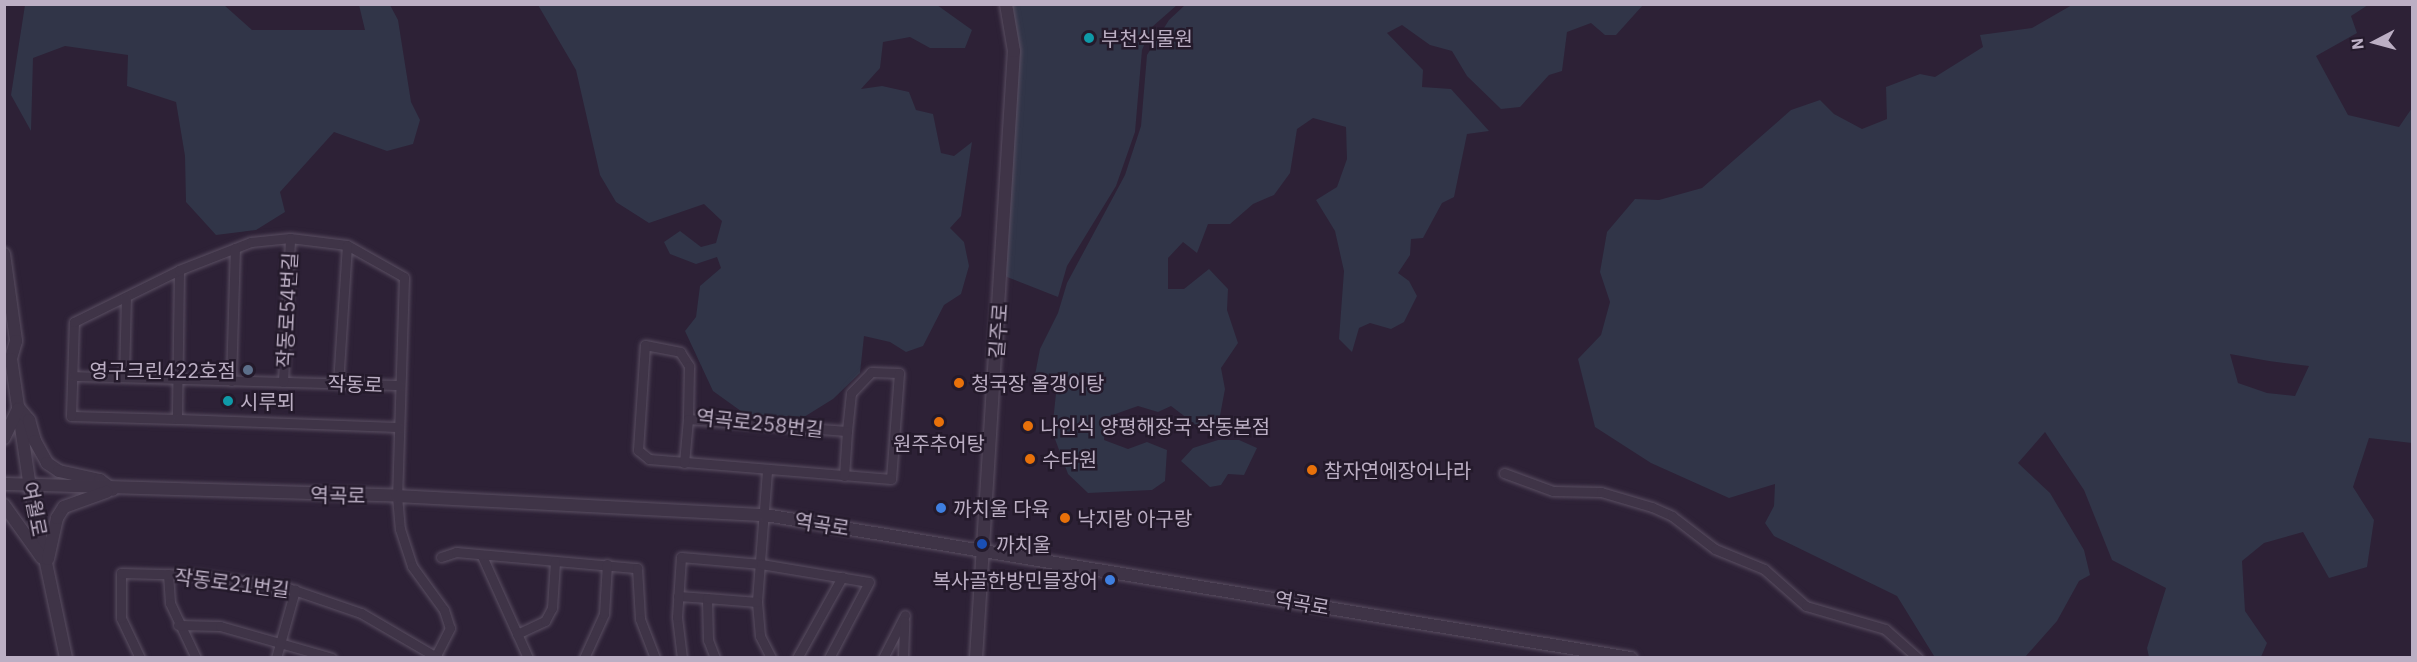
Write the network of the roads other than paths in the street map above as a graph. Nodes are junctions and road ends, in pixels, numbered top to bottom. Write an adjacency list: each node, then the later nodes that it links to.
1 (1006, 4): 32 (street, 길주로)
2 (290, 238): 3 (street); 4 (street); 13 (street, 작동로54번길)
3 (346, 245): 14 (street); 15 (street)
4 (234, 248): 6 (street); 12 (street)
5 (4, 254): 8 (street, 여월로)
6 (179, 270): 7 (street); 11 (street)
7 (126, 297): 9 (street); 10 (street)
8 (8, 354): 16 (street, 여월로)
9 (73, 376): 10 (street, 작동로); 17 (street)
10 (124, 377): 11 (street, 작동로)
11 (178, 379): 12 (street, 작동로); 17 (street)
12 (231, 381): 13 (street, 작동로)
13 (284, 382): 14 (street, 작동로)
14 (338, 384): 15 (street, 작동로)
15 (400, 386): 19 (street, 작동로)
16 (19, 408): 21 (street); 27 (street, 여월로); 28 (street)
17 (177, 419): 19 (street)
18 (688, 419): 20 (street, 역곡로258번길); 22 (street); 22 (street, 역곡로258번길)
19 (399, 427): 29 (street, 작동로)
20 (847, 431): 25 (street); 25 (street, 역곡로258번길)
21 (4, 438)
22 (684, 463): 23 (street, 역곡로258번길)
23 (767, 471): 25 (street, 역곡로258번길); 31 (street)
24 (1504, 473): 66 (street)
25 (844, 476)
26 (4, 484): 27 (street, 역곡로)
27 (30, 487): 28 (street, 역곡로); 36 (street, 여월로)
28 (112, 490): 29 (street, 역곡로); 36 (street)
29 (396, 496): 31 (street, 역곡로); 53 (street, 작동로)
30 (4, 505): 36 (street)
31 (765, 515): 32 (street, 역곡로); 38 (street)
32 (983, 548): 64 (street, 길주로); 65 (street, 역곡로)
33 (482, 556): 34 (street); 35 (street); 46 (street)
34 (441, 558)
35 (555, 561): 37 (street); 46 (street)
36 (46, 564): 48 (street, 여월로)
37 (607, 564): 55 (street); 56 (street)
38 (760, 564): 40 (street); 42 (street); 44 (street)
39 (168, 574): 41 (street, 작동로21번길); 45 (street); 49 (street, 작동로21번길)
40 (842, 577): 60 (street); 61 (street)
41 (295, 590): 47 (street); 53 (street, 작동로21번길)
42 (678, 596): 43 (street); 57 (street)
43 (707, 598): 44 (street); 58 (street)
44 (757, 602): 59 (street)
45 (178, 625): 47 (street); 50 (street)
46 (517, 634): 54 (street)
47 (282, 640): 51 (street); 52 (street)
48 (66, 657)
49 (140, 657)
50 (196, 657)
51 (276, 657)
52 (332, 657)
53 (437, 657)
54 (528, 657)
55 (586, 657)
56 (655, 657)
57 (682, 657)
58 (715, 657)
59 (771, 657)
60 (797, 657)
61 (830, 657)
62 (883, 657): 63 (street)
63 (903, 657)
64 (976, 657)
65 (1631, 657)
66 (1918, 657)

